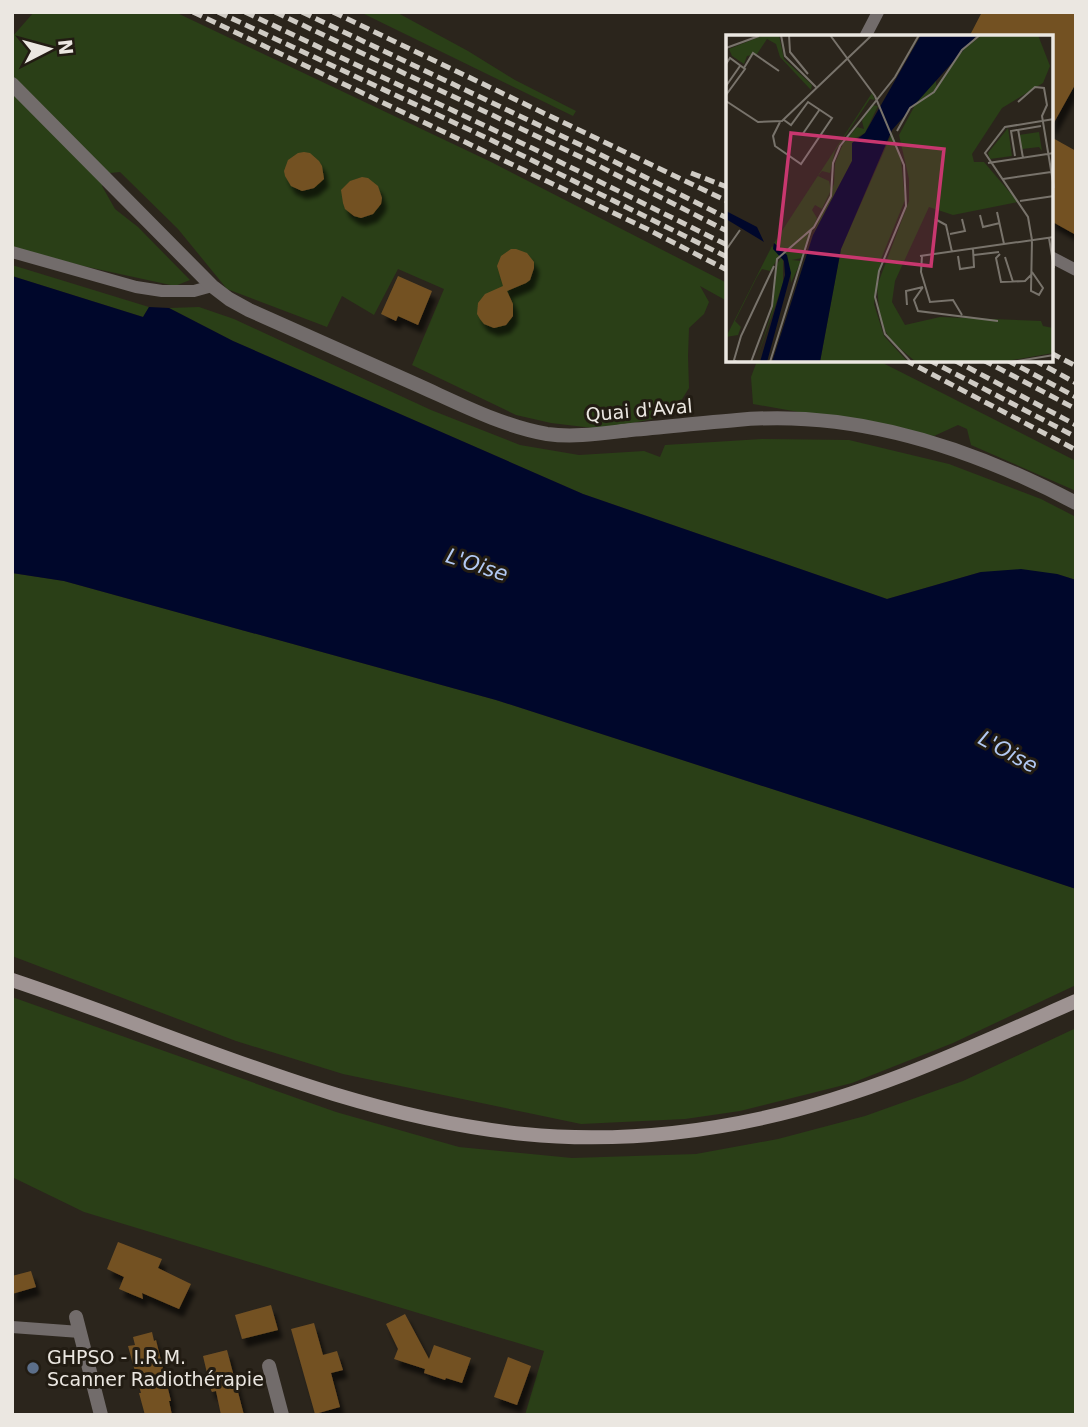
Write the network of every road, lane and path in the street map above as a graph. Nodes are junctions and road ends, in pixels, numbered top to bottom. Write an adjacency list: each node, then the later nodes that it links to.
1 (878, 12): 2 (lane)
2 (866, 35)
3 (12, 84): 7 (street, Quai d'Aval)
4 (12, 252): 7 (lane)
5 (1053, 258): 6 (lane)
6 (1076, 270)
7 (216, 289): 8 (street, Quai d'Aval)
8 (1076, 503)
9 (12, 980): 10 (main road)
10 (1070, 1003)
11 (76, 1317): 13 (street)
12 (12, 1327): 13 (lane)
13 (80, 1332): 15 (street)
14 (269, 1366): 16 (street)
15 (101, 1415)
16 (282, 1415)

